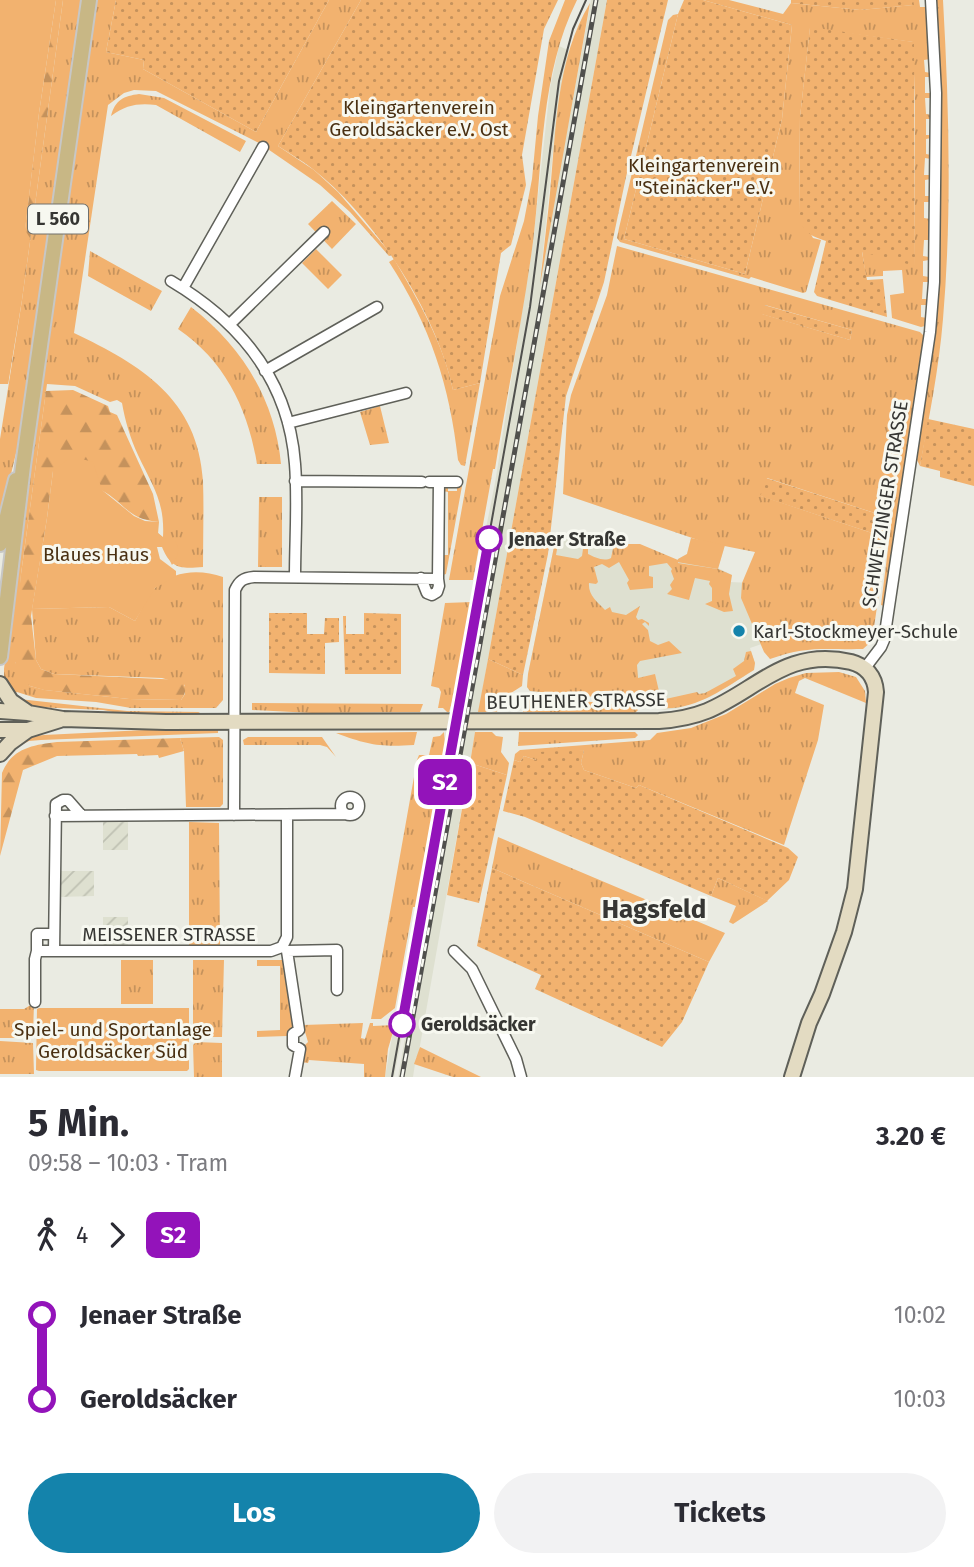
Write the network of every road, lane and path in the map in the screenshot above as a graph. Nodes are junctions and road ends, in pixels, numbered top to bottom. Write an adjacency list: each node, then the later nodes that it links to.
1 (89, 0): 12 (main road, L 560)
2 (931, 0): 21 (street, SCHWETZINGER STRASSE)
3 (263, 147): 6 (street)
4 (324, 232): 8 (street)
5 (171, 281): 6 (street)
6 (183, 288): 8 (street)
7 (377, 307): 9 (street)
8 (230, 324): 9 (street)
9 (265, 371): 11 (street)
10 (406, 393): 11 (street)
11 (288, 423): 13 (street)
12 (23, 466): 16 (main road, L 560); 20 (main road, L 560)
13 (295, 481): 14 (street); 17 (street)
14 (430, 482): 15 (street); 19 (street)
15 (457, 482)
16 (0, 544)
17 (295, 577): 18 (street); 26 (street)
18 (421, 578): 19 (street); 19 (street)
19 (438, 579)
20 (0, 657)
21 (865, 668): 26 (main road, BEUTHENER STRASSE); 44 (main road)
22 (0, 684): 24 (main road)
23 (0, 711): 24 (main road, BEUTHENER STRASSE)
24 (28, 713): 25 (main road, BEUTHENER STRASSE)
25 (63, 719): 26 (main road, BEUTHENER STRASSE); 28 (main road, BEUTHENER STRASSE)
26 (234, 722): 31 (street)
27 (0, 730): 28 (main road, BEUTHENER STRASSE)
28 (28, 730): 29 (main road)
29 (0, 754)
30 (345, 814): 32 (street)
31 (234, 815): 32 (street); 34 (street)
32 (287, 815): 36 (street)
33 (55, 816): 34 (street); 34 (street); 35 (street)
34 (82, 816)
35 (54, 934): 37 (street, MEISSENER STRASSE); 38 (street, MEISSENER STRASSE)
36 (285, 949): 38 (street, MEISSENER STRASSE); 40 (street, MEISSENER STRASSE); 42 (street)
37 (37, 951): 38 (street, MEISSENER STRASSE); 41 (street)
38 (54, 951)
39 (454, 951): 43 (street)
40 (337, 990)
41 (36, 1002)
42 (295, 1077)
43 (522, 1077)
44 (792, 1077)

